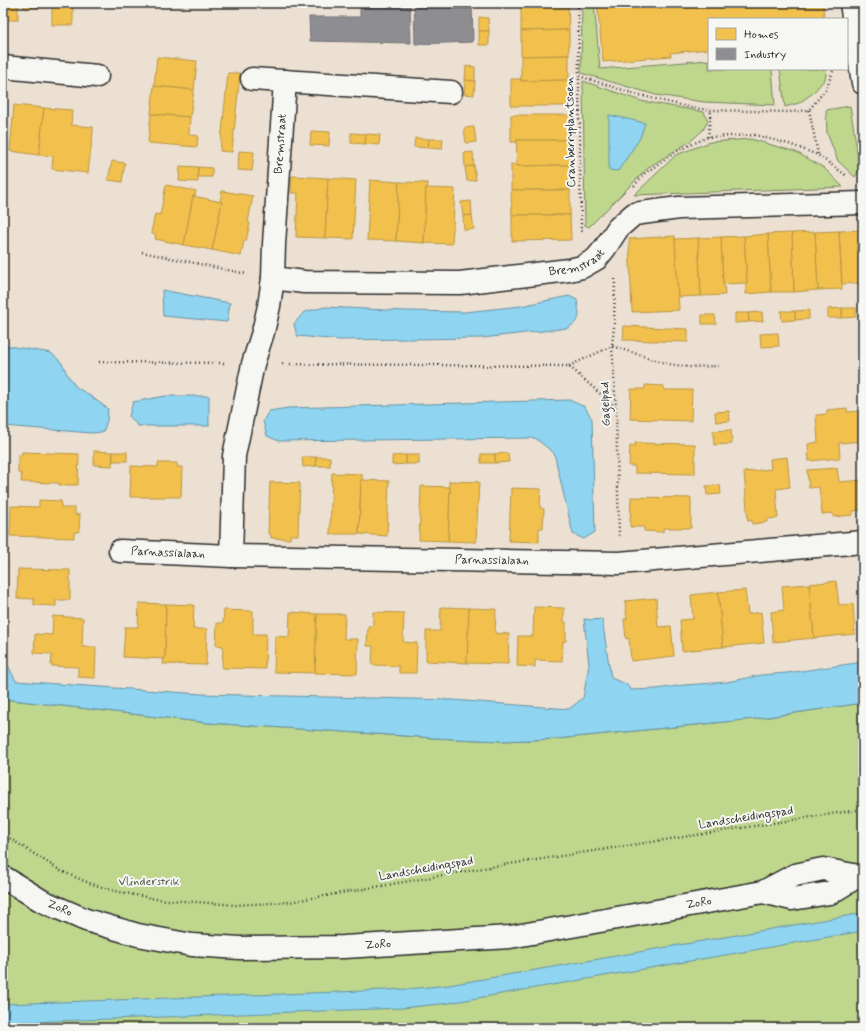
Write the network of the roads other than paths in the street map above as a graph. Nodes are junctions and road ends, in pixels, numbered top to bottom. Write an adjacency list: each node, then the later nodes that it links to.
1 (851, 3): 6 (street)
2 (3, 67): 3 (street)
3 (97, 76)
4 (252, 79): 5 (street)
5 (285, 81): 7 (street); 9 (street, Bremstraat)
6 (863, 83)
7 (450, 92)
8 (863, 203): 9 (street, Bremstraat)
9 (273, 278): 12 (street, Bremstraat)
10 (863, 542): 12 (street, Parnassialaan)
11 (120, 551): 12 (street, Parnassialaan)
12 (231, 556)
13 (861, 876): 14 (street, ZoRo)
14 (3, 877)

